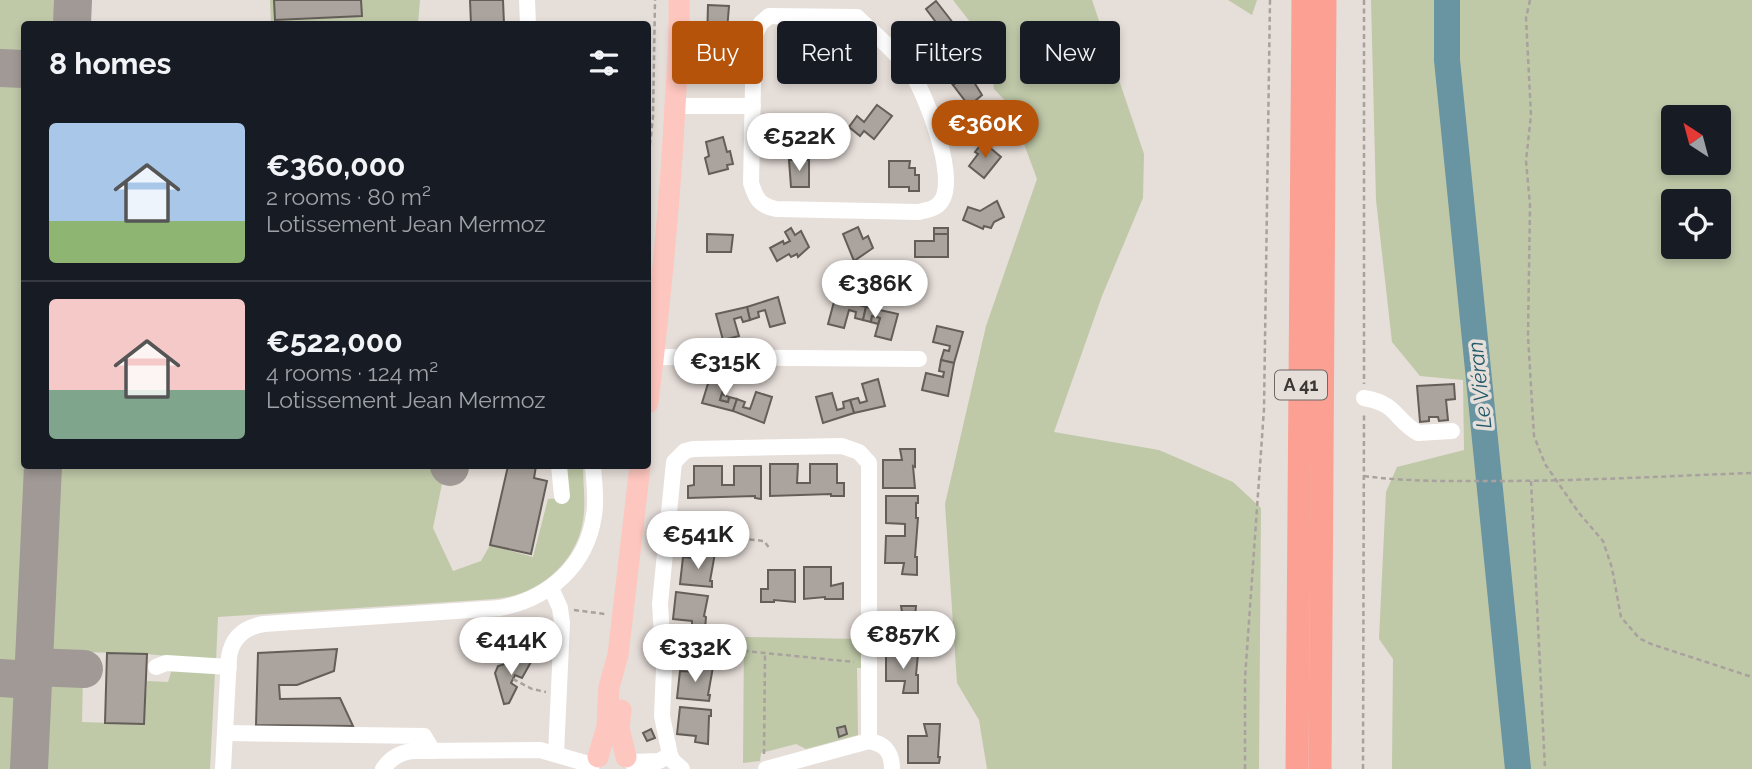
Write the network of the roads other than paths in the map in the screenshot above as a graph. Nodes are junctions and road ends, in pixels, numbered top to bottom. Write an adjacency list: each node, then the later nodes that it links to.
1 (527, 0): 5 (street)
2 (679, 0): 6 (main road)
3 (1303, 0): 34 (highway, A 41)
4 (1325, 0): 35 (highway, A 41)
5 (528, 21)
6 (675, 106): 7 (street); 8 (main road)
7 (753, 106): 7 (street)
8 (651, 350)
9 (651, 357): 10 (street)
10 (919, 359)
11 (1370, 399): 12 (street)
12 (1452, 431)
13 (559, 469): 16 (street)
14 (593, 469): 17 (street)
15 (640, 469): 18 (main road)
16 (562, 496)
17 (551, 587): 20 (street); 25 (street)
18 (618, 655): 27 (main road); 28 (main road)
19 (156, 667): 20 (street)
20 (229, 667): 21 (street)
21 (225, 733): 23 (street); 30 (street)
22 (869, 741): 26 (street); 29 (street); 33 (street)
23 (433, 751): 24 (street); 25 (street)
24 (404, 752): 31 (street); 32 (street)
25 (556, 754): 28 (street)
26 (765, 762)
27 (630, 763): 28 (main road); 29 (street)
28 (594, 764)
29 (674, 765)
30 (223, 769)
31 (383, 769)
32 (404, 769)
33 (892, 769)
34 (1297, 769)
35 (1320, 769)

